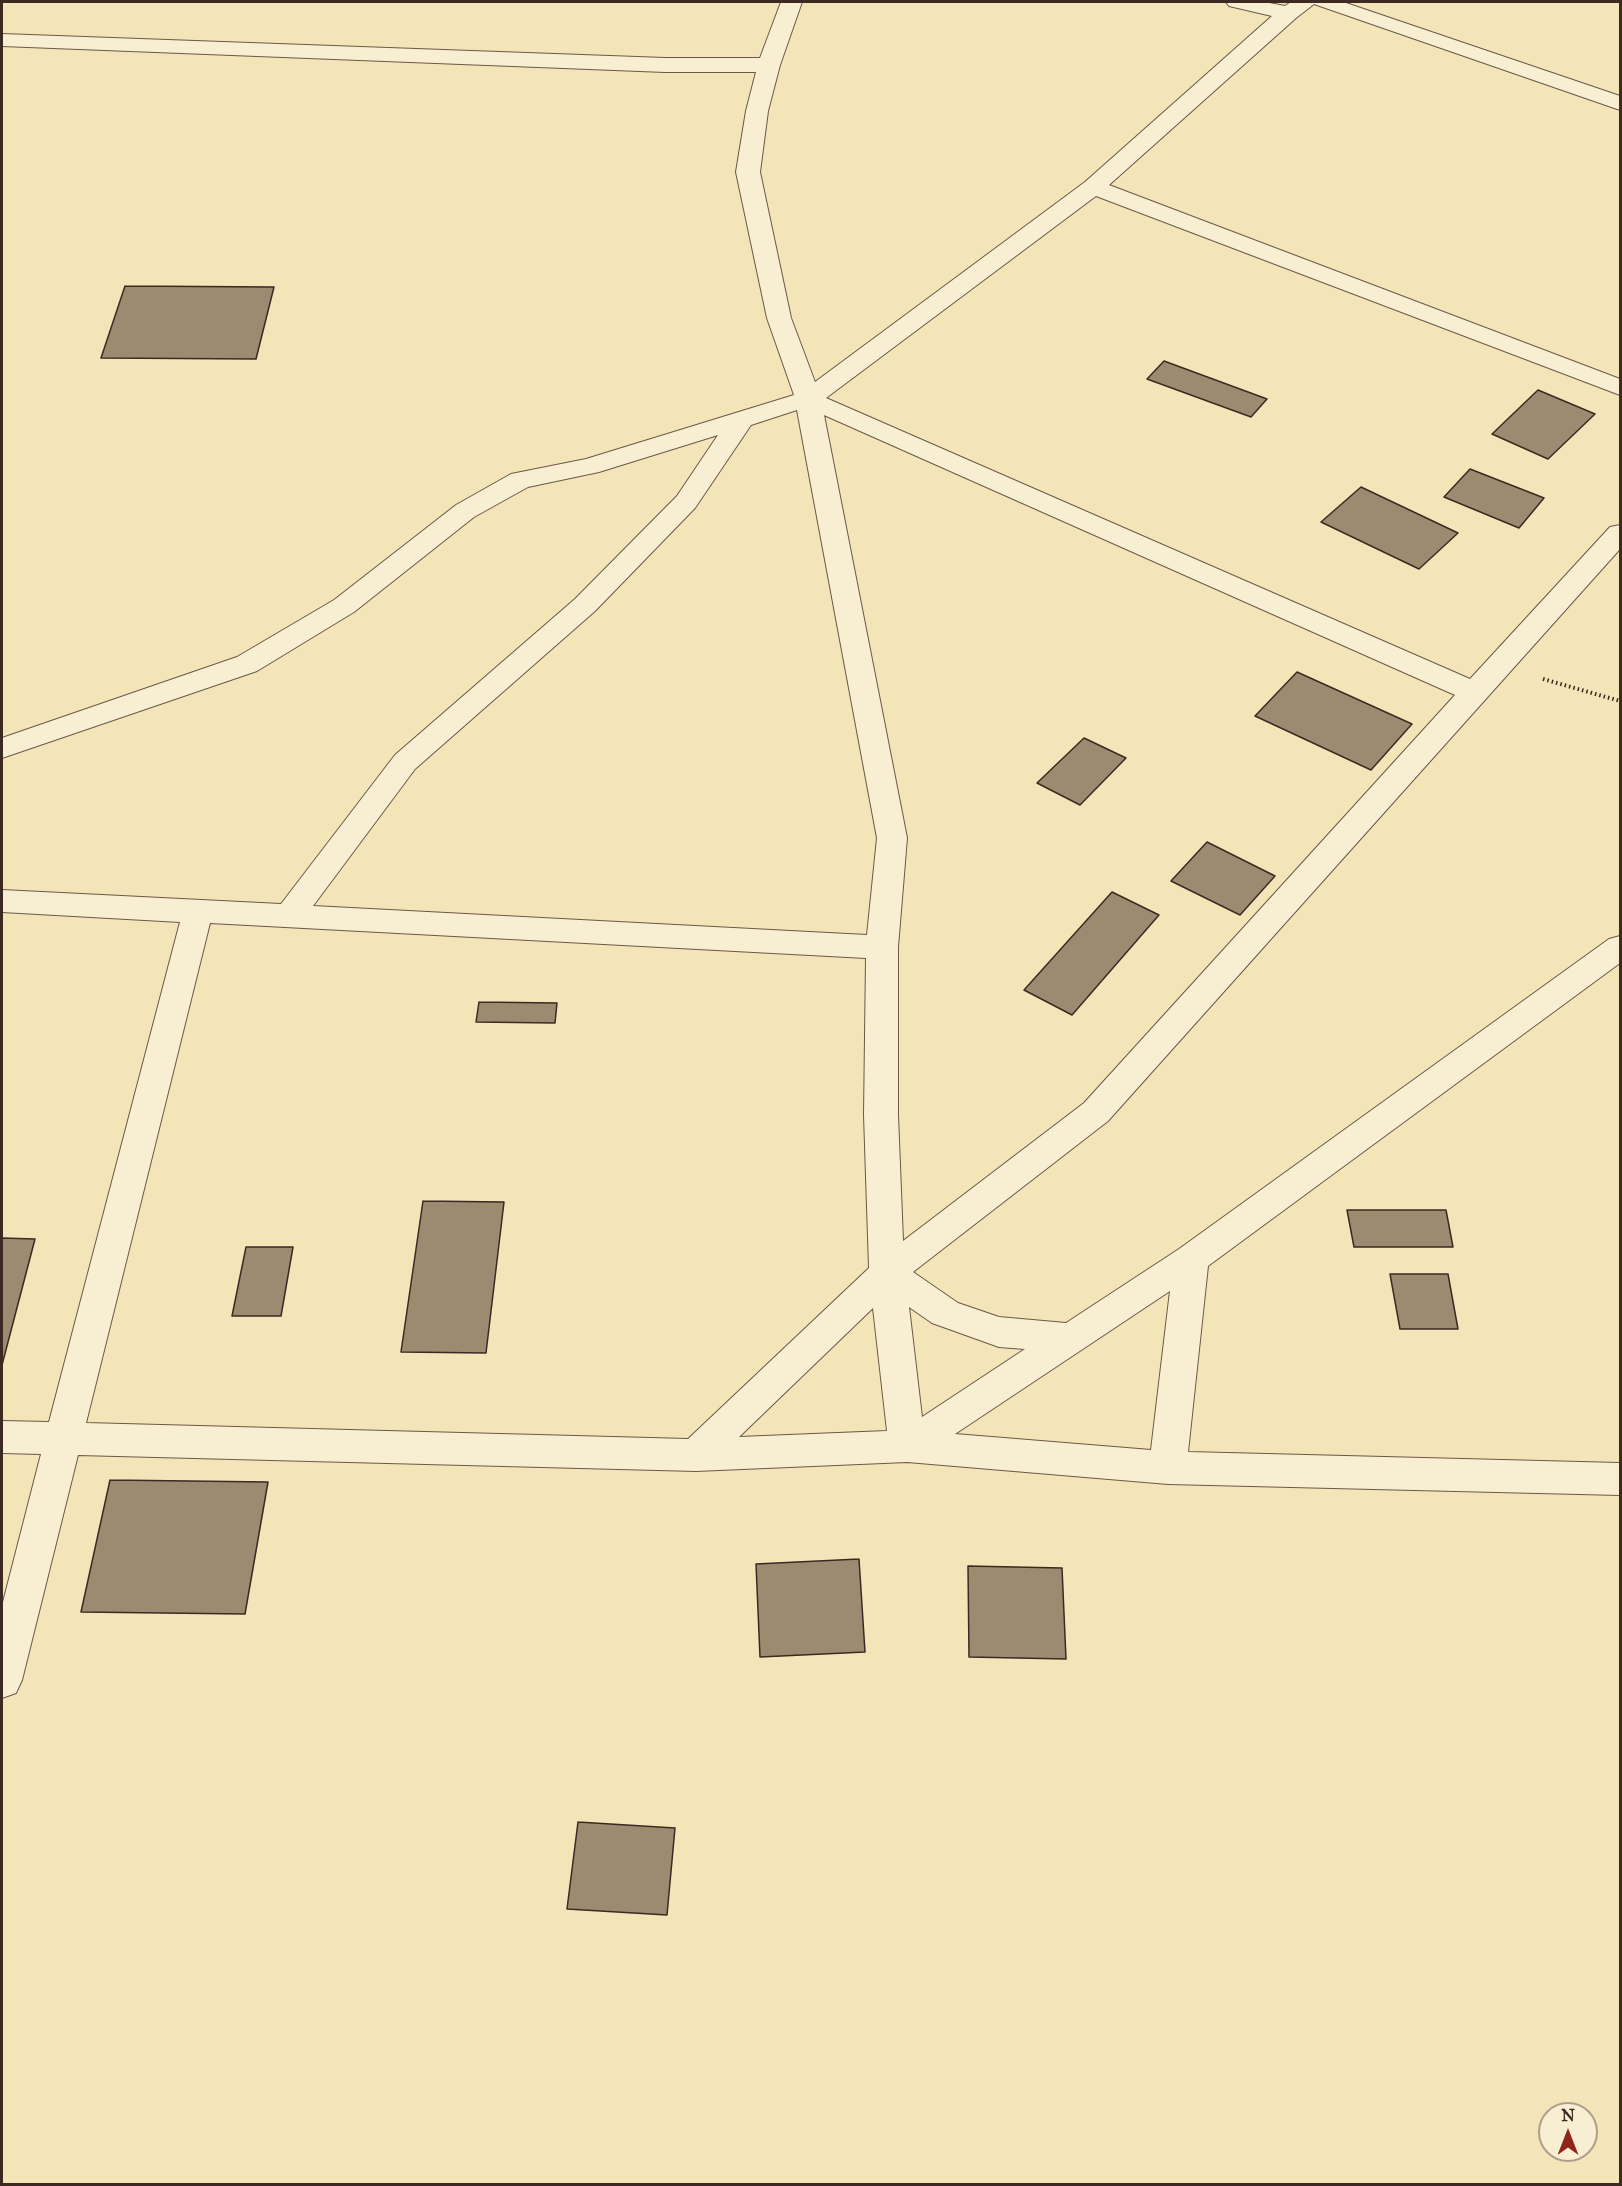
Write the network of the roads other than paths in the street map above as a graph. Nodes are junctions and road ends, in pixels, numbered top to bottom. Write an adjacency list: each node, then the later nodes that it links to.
1 (791, 2): 6 (street)
2 (1236, 2): 4 (street)
3 (1324, 2): 7 (street)
4 (1297, 7): 8 (street)
5 (2, 40): 6 (street)
6 (769, 64): 10 (street)
7 (1620, 103)
8 (1093, 187): 9 (street); 10 (street)
9 (1620, 388)
10 (808, 399): 11 (street); 13 (street); 18 (street)
11 (742, 419): 14 (street); 17 (street)
12 (1620, 533): 13 (street)
13 (1474, 692): 21 (street)
14 (2, 748)
15 (2, 901): 16 (street)
16 (198, 911): 17 (street); 24 (street)
17 (288, 917): 18 (street)
18 (882, 947): 21 (street)
19 (1620, 947): 20 (street)
20 (1191, 1258): 22 (street); 27 (street)
21 (887, 1273): 22 (street); 25 (street); 26 (street)
22 (1070, 1338): 25 (street)
23 (2, 1437): 24 (street)
24 (63, 1439): 26 (street); 29 (street)
25 (907, 1446): 26 (street); 27 (street)
26 (696, 1455)
27 (1168, 1467): 28 (street)
28 (1620, 1479)
29 (2, 1680)

